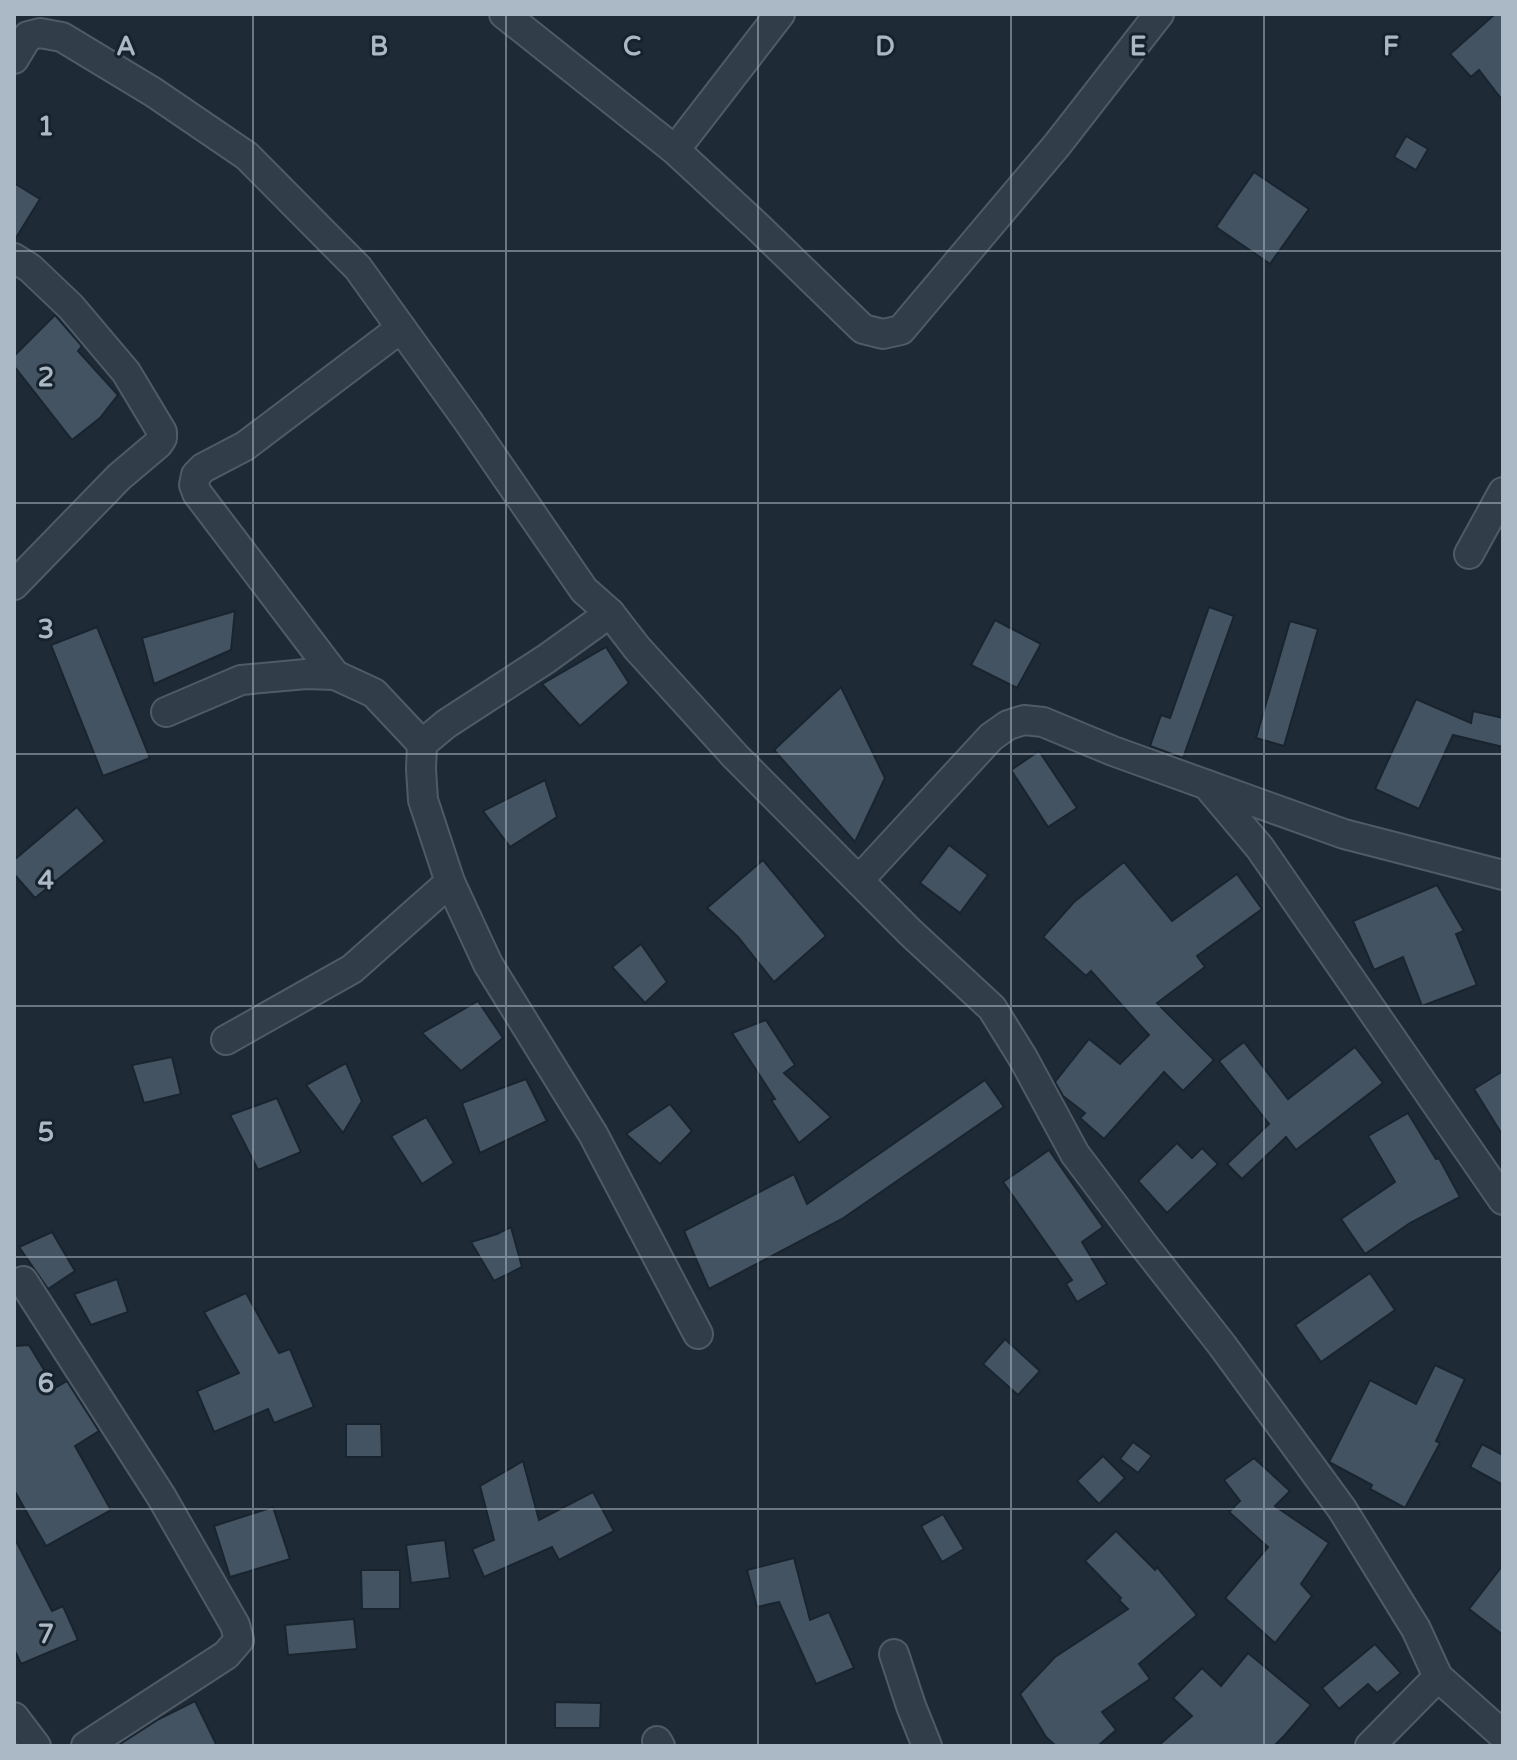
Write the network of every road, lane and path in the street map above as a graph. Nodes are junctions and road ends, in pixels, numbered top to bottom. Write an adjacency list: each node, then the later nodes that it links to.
1 (504, 14): 5 (street)
2 (780, 14): 5 (street)
3 (1159, 14): 5 (street)
4 (14, 59): 7 (street)
5 (675, 150)
6 (14, 258): 10 (street)
7 (401, 328): 11 (street); 12 (street)
8 (1503, 492): 9 (street)
9 (1469, 554)
10 (14, 585)
11 (610, 613): 14 (street); 17 (street)
12 (335, 675): 13 (street); 14 (street)
13 (166, 712)
14 (422, 744): 18 (street)
15 (1207, 784): 16 (street); 17 (street); 20 (street)
16 (1503, 875)
17 (859, 880): 24 (street)
18 (450, 882): 19 (street); 22 (street)
19 (226, 1040)
20 (1503, 1200)
21 (23, 1281): 28 (street)
22 (698, 1334)
23 (894, 1654): 29 (street)
24 (1438, 1677): 26 (street); 30 (street)
25 (14, 1717): 27 (street)
26 (1503, 1735)
27 (36, 1746)
28 (86, 1746)
29 (927, 1746)
30 (1370, 1746)

